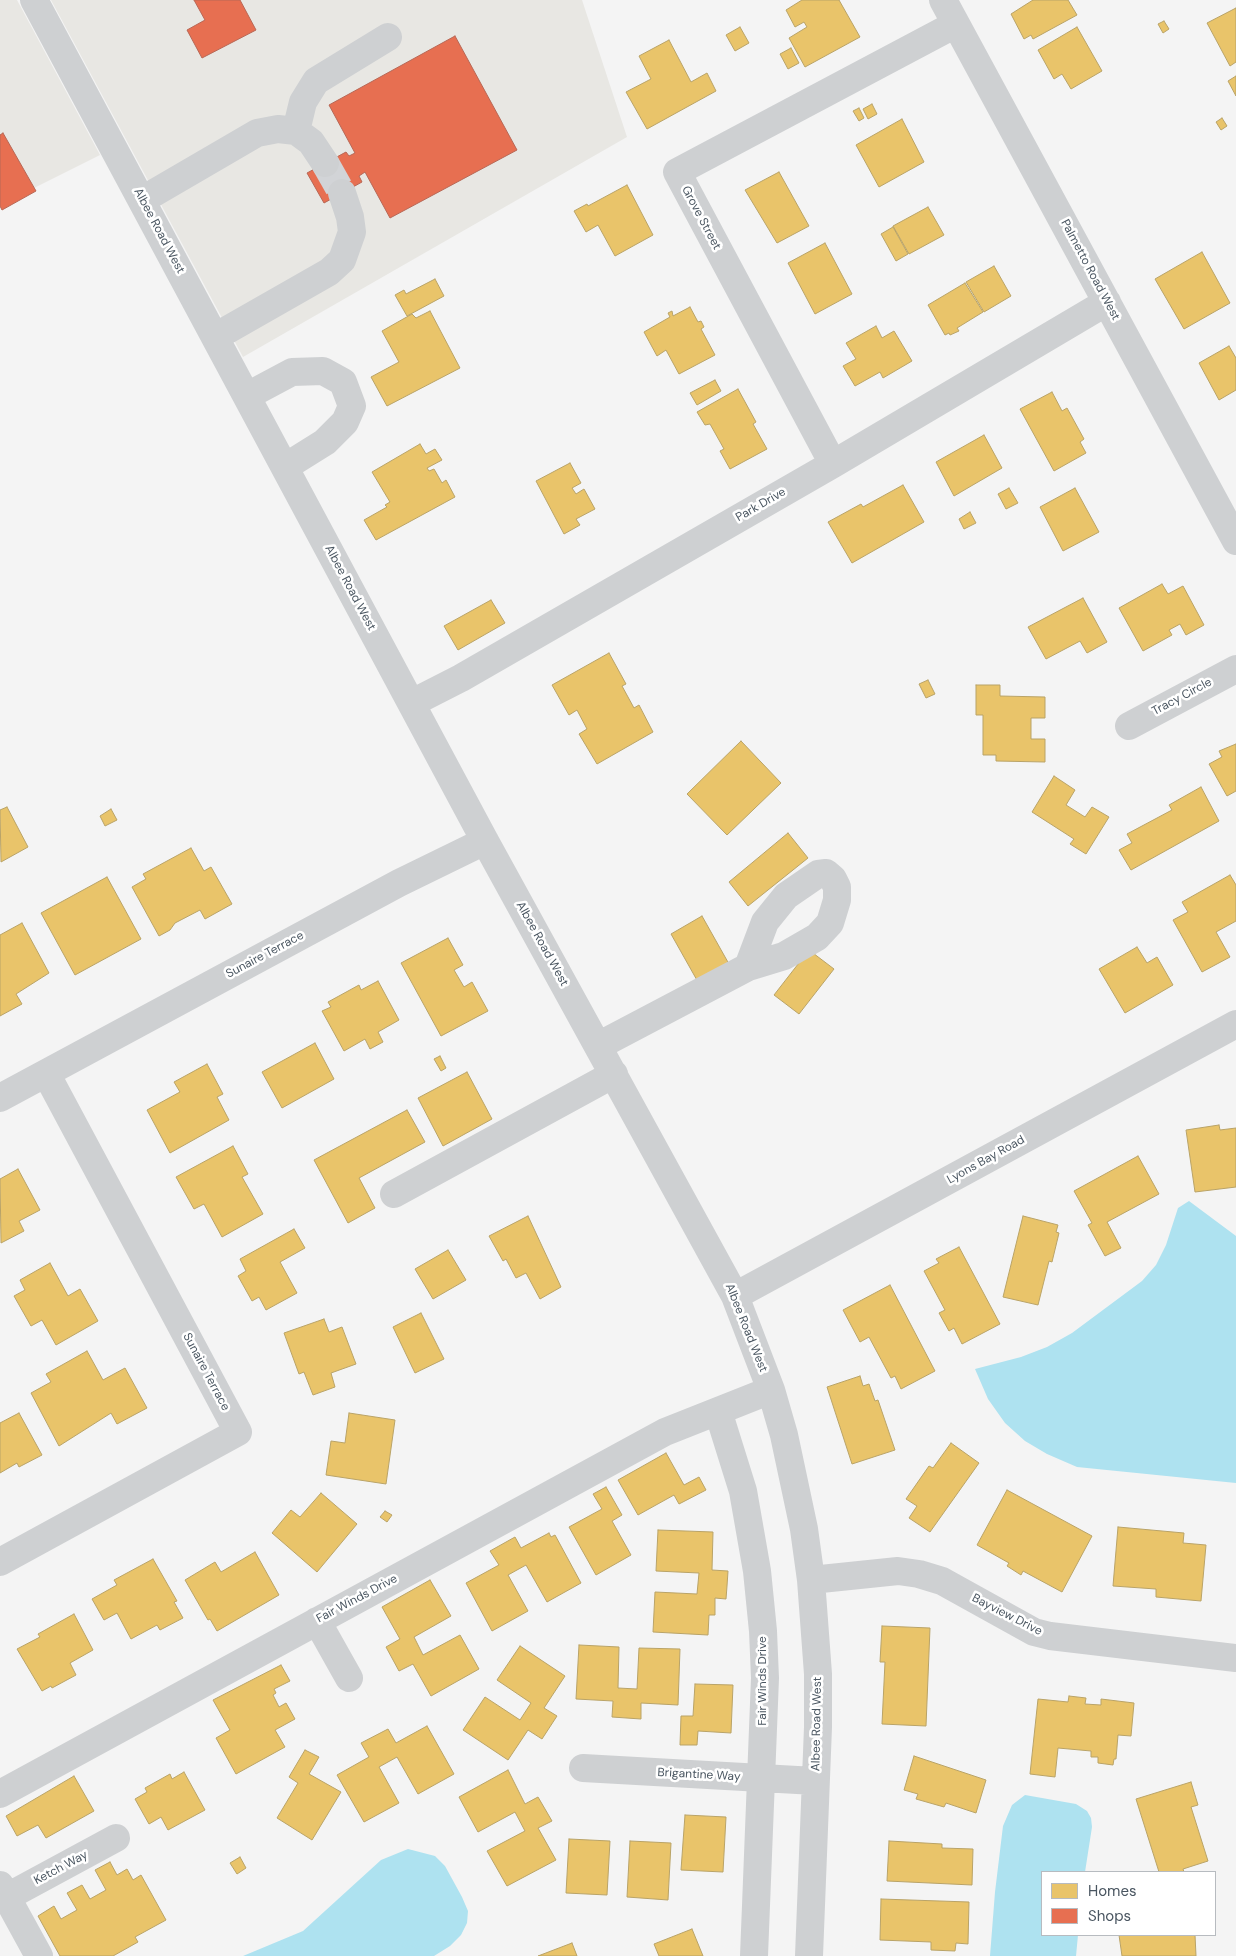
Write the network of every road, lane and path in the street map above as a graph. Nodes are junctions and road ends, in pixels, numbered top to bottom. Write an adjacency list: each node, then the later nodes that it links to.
1 (34, 0): 8 (street, Albee Road West)
2 (943, 0): 3 (street, Palmetto Road West)
3 (956, 24): 9 (street, Palmetto Road West); 12 (street, Grove Street)
4 (388, 37): 5 (street)
5 (296, 131): 6 (street); 8 (street)
6 (325, 163)
7 (342, 193): 10 (street)
8 (142, 200): 10 (street, Albee Road West)
9 (1107, 302): 12 (street, Park Drive); 14 (street, Palmetto Road West)
10 (215, 337): 11 (street, Albee Road West)
11 (247, 396): 13 (street, Albee Road West); 13 (street)
12 (833, 464): 16 (street, Park Drive)
13 (285, 467): 16 (street, Albee Road West)
14 (1236, 541)
15 (1236, 669): 17 (street, Tracy Circle)
16 (412, 703): 18 (street, Albee Road West)
17 (1129, 726)
18 (485, 840): 21 (street, Albee Road West); 22 (street, Sunaire Terrace)
19 (748, 967): 21 (street)
20 (1236, 1024): 26 (street, Lyons Bay Road)
21 (598, 1046): 23 (street, Albee Road West)
22 (46, 1074): 24 (street, Sunaire Terrace); 29 (street, Sunaire Terrace)
23 (614, 1074): 25 (street); 26 (street, Albee Road West)
24 (0, 1098)
25 (394, 1194)
26 (735, 1296): 27 (street, Albee Road West)
27 (771, 1390): 28 (street, Fair Winds Drive); 30 (street, Albee Road West)
28 (718, 1411): 31 (street, Fair Winds Drive); 35 (street, Fair Winds Drive)
29 (0, 1562)
30 (812, 1580): 32 (street, Bayview Drive); 36 (street, Albee Road West)
31 (317, 1621): 33 (street); 37 (street, Fair Winds Drive)
32 (1236, 1658)
33 (349, 1678)
34 (583, 1768): 35 (street, Brigantine Way)
35 (760, 1778): 36 (street, Brigantine Way); 41 (street, Fair Winds Drive)
36 (815, 1781): 42 (street, Albee Road West)
37 (0, 1794)
38 (116, 1838): 39 (street, Ketch Way)
39 (3, 1891): 40 (street, Ketch Way)
40 (39, 1956)
41 (754, 1956)
42 (809, 1956)

